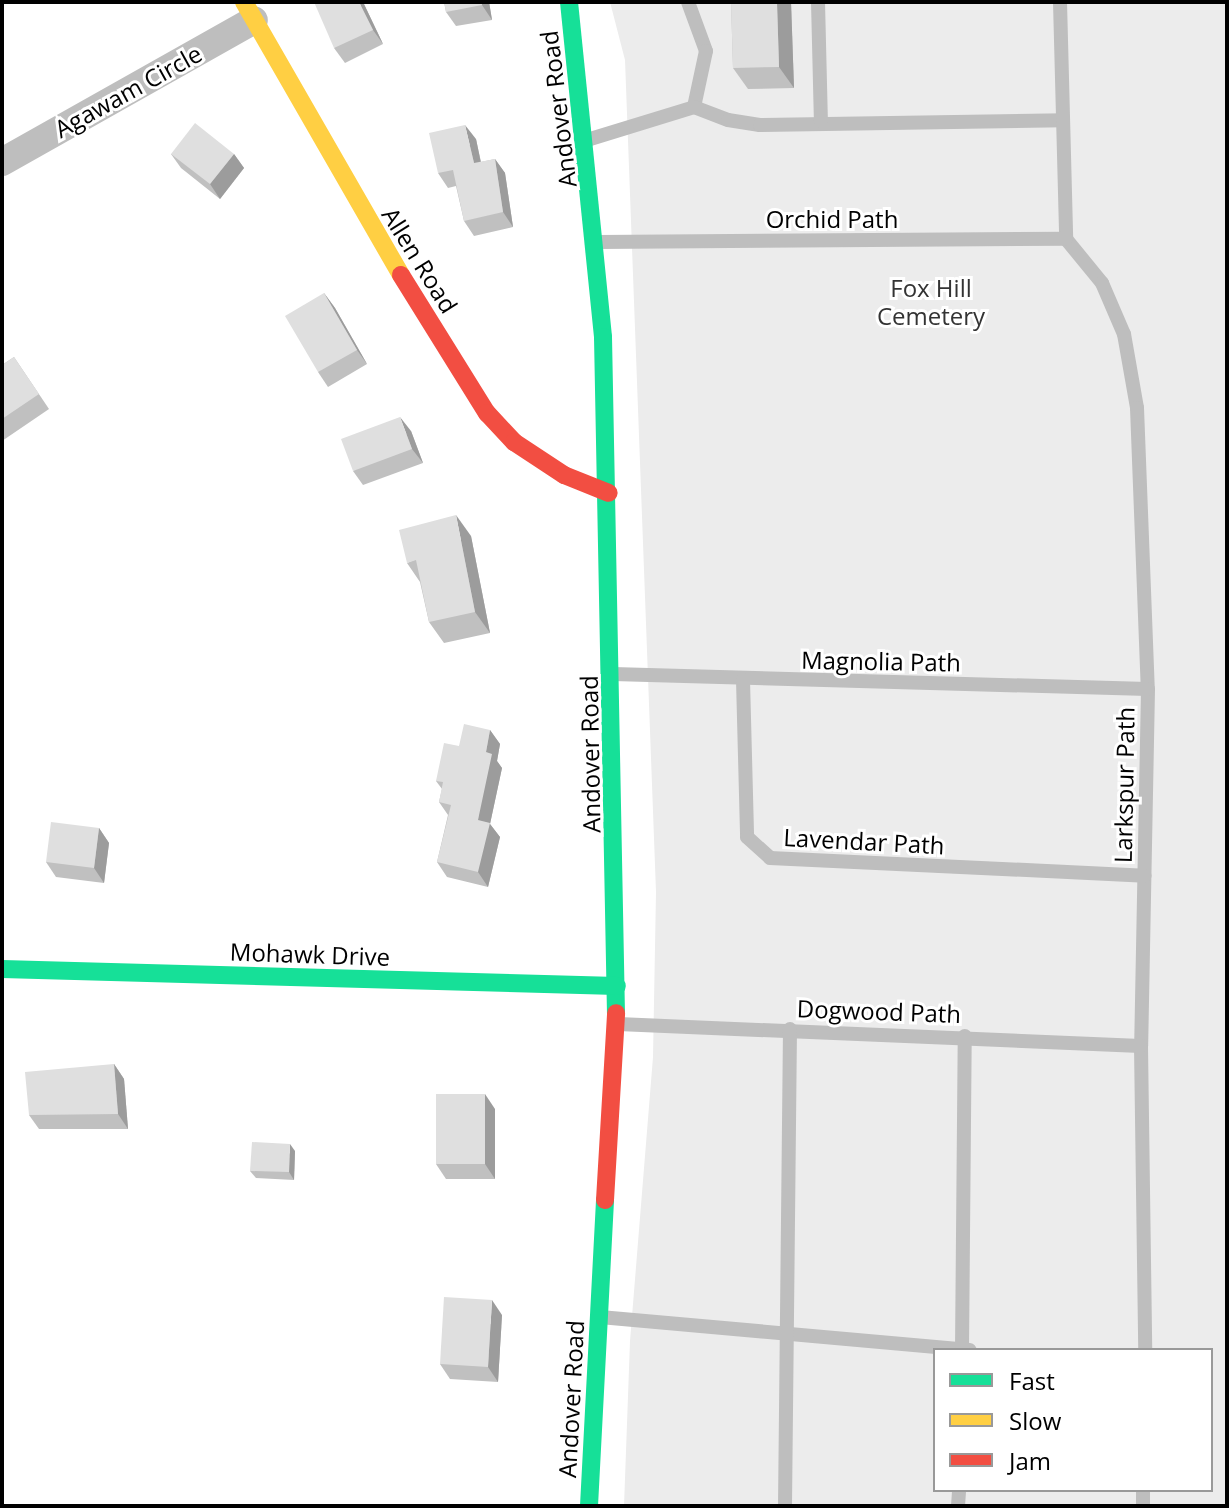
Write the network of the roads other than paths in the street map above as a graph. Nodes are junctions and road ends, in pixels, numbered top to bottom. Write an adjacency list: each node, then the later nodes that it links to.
1 (569, 2): 9 (main road, Andover Road)
2 (688, 2): 6 (lane)
3 (818, 2): 8 (lane)
4 (1060, 2): 7 (lane)
5 (249, 11): 10 (street, Agawam Circle); 13 (main road, Allen Road)
6 (694, 107): 8 (lane); 9 (lane)
7 (1063, 120): 8 (lane); 11 (lane)
8 (821, 121)
9 (587, 140): 12 (main road, Andover Road)
10 (2, 162)
11 (1066, 239): 12 (lane, Orchid Path); 16 (lane, Larkspur Path)
12 (597, 242): 13 (main road, Andover Road)
13 (609, 493): 14 (main road, Andover Road)
14 (613, 674): 15 (lane, Magnolia Path); 19 (main road, Andover Road)
15 (743, 680): 16 (lane, Magnolia Path); 17 (lane, Lavendar Path)
16 (1148, 689): 17 (lane, Larkspur Path)
17 (1145, 876): 23 (lane, Larkspur Path)
18 (2, 969): 19 (main road, Mohawk Drive)
19 (617, 986): 20 (main road, Andover Road)
20 (616, 1024): 21 (lane, Dogwood Path); 24 (main road, Andover Road)
21 (790, 1029): 22 (lane, Dogwood Path); 25 (lane)
22 (965, 1036): 23 (lane, Dogwood Path); 27 (lane)
23 (1141, 1046): 28 (lane, Larkspur Path)
24 (600, 1317): 25 (lane); 29 (main road, Andover Road)
25 (789, 1337): 26 (lane); 30 (lane)
26 (935, 1348)
27 (962, 1348)
28 (1145, 1348)
29 (589, 1506)
30 (785, 1506)

